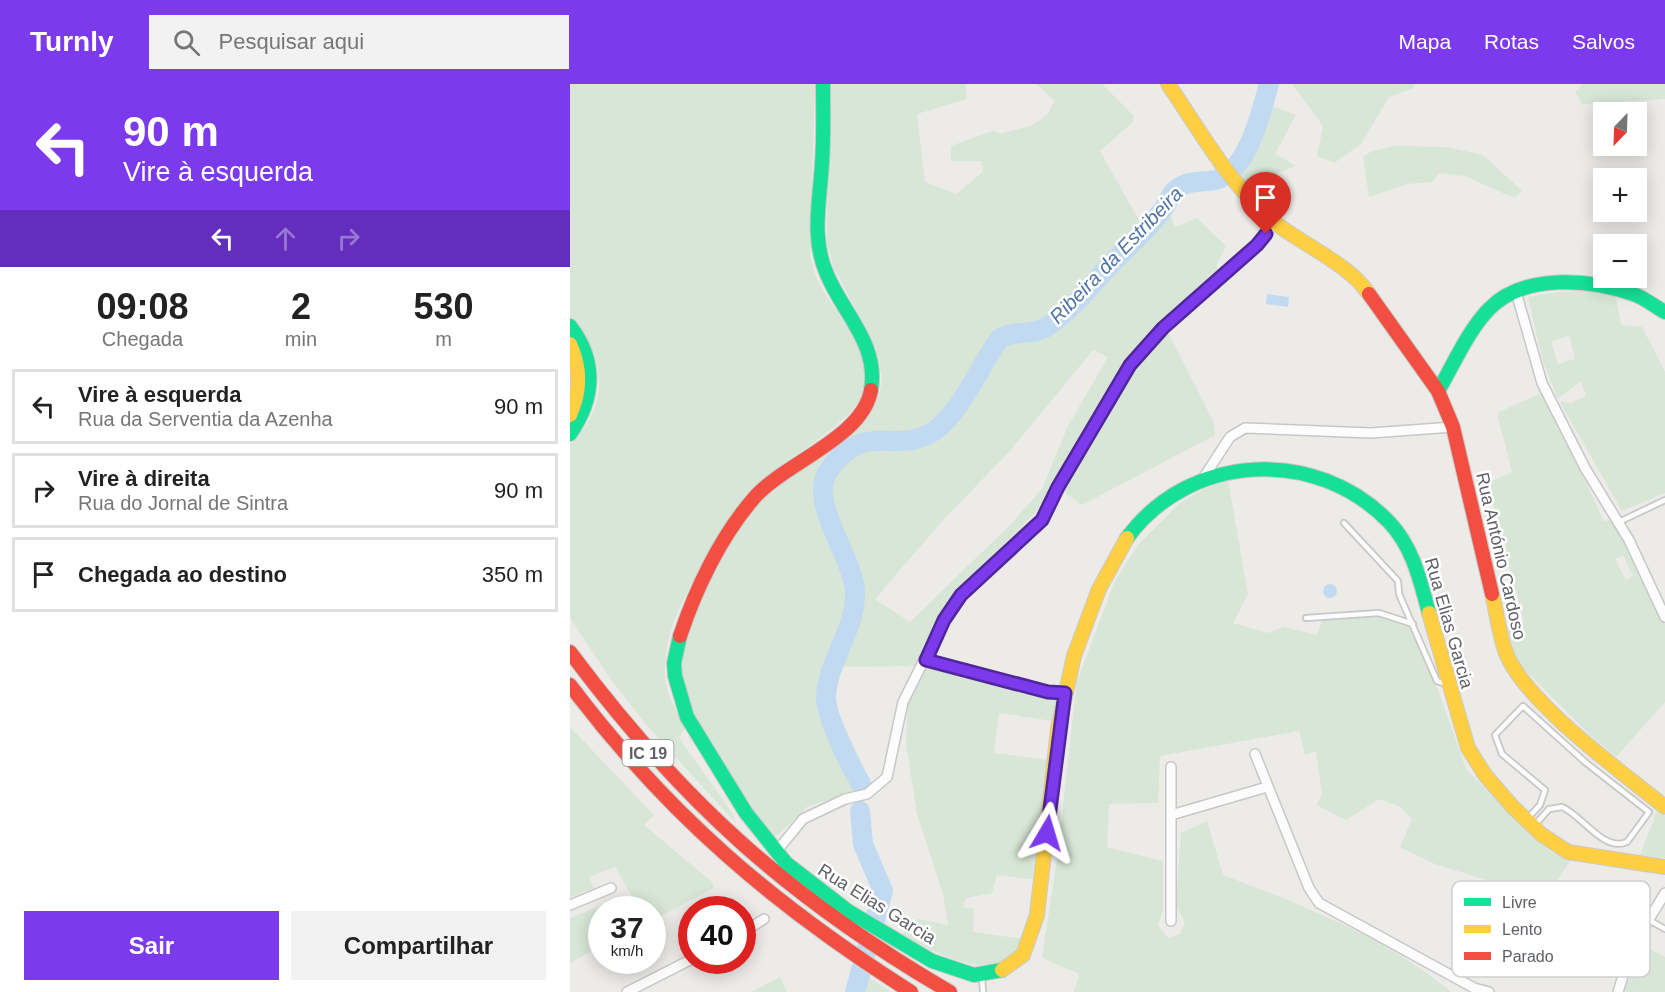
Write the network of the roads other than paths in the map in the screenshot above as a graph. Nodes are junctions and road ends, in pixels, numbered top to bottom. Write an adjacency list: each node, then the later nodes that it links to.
1 (824, 84): 34 (main road, Rua Elias Garcia)
2 (1168, 84): 3 (main road, Rua António Cardoso)
3 (1275, 222): 8 (main road, Rua António Cardoso); 20 (street)
4 (1516, 292): 5 (main road); 8 (main road); 14 (street)
5 (1665, 312)
6 (570, 326): 11 (main road)
7 (570, 344): 9 (main road)
8 (1438, 391): 10 (main road, Rua António Cardoso)
9 (570, 415)
10 (1453, 427): 12 (street); 26 (main road, Rua António Cardoso)
11 (570, 434)
12 (1204, 477): 22 (main road, Rua Elias Garcia); 23 (main road, Rua Elias Garcia)
13 (1665, 500): 14 (lane)
14 (1618, 522): 16 (street)
15 (1344, 523): 18 (lane)
16 (1665, 617)
17 (1306, 618): 18 (lane)
18 (1413, 624): 22 (lane)
19 (570, 652): 52 (main road, IC 19)
20 (926, 660): 23 (street); 34 (street)
21 (570, 685): 25 (main road, IC 19)
22 (1448, 685): 33 (main road, Rua Elias Garcia)
23 (1065, 693): 46 (main road, Rua Elias Garcia)
24 (570, 707): 25 (main road)
25 (610, 738): 51 (main road, IC 19)
26 (1596, 748): 28 (lane); 31 (main road, Rua António Cardoso)
27 (1255, 754): 30 (street)
28 (1585, 762): 33 (lane); 33 (lane)
29 (1171, 767): 32 (street)
30 (1267, 787): 32 (street); 47 (street)
31 (1665, 807)
32 (1171, 815): 41 (street)
33 (1530, 823): 35 (main road, Rua Elias Garcia)
34 (776, 852): 46 (main road, Rua Elias Garcia)
35 (1665, 867)
36 (611, 888): 38 (street)
37 (1665, 893): 39 (street)
38 (570, 905)
39 (1650, 918)
40 (764, 919): 43 (street)
41 (1171, 921)
42 (1650, 921): 44 (lane)
43 (756, 924)
44 (1665, 929)
45 (678, 966): 50 (street)
46 (982, 975): 53 (lane)
47 (1452, 976)
48 (1454, 977): 54 (street)
49 (1623, 977): 55 (street)
50 (627, 992)
51 (911, 992)
52 (951, 992)
53 (983, 992)
54 (1489, 992)
55 (1618, 992)

